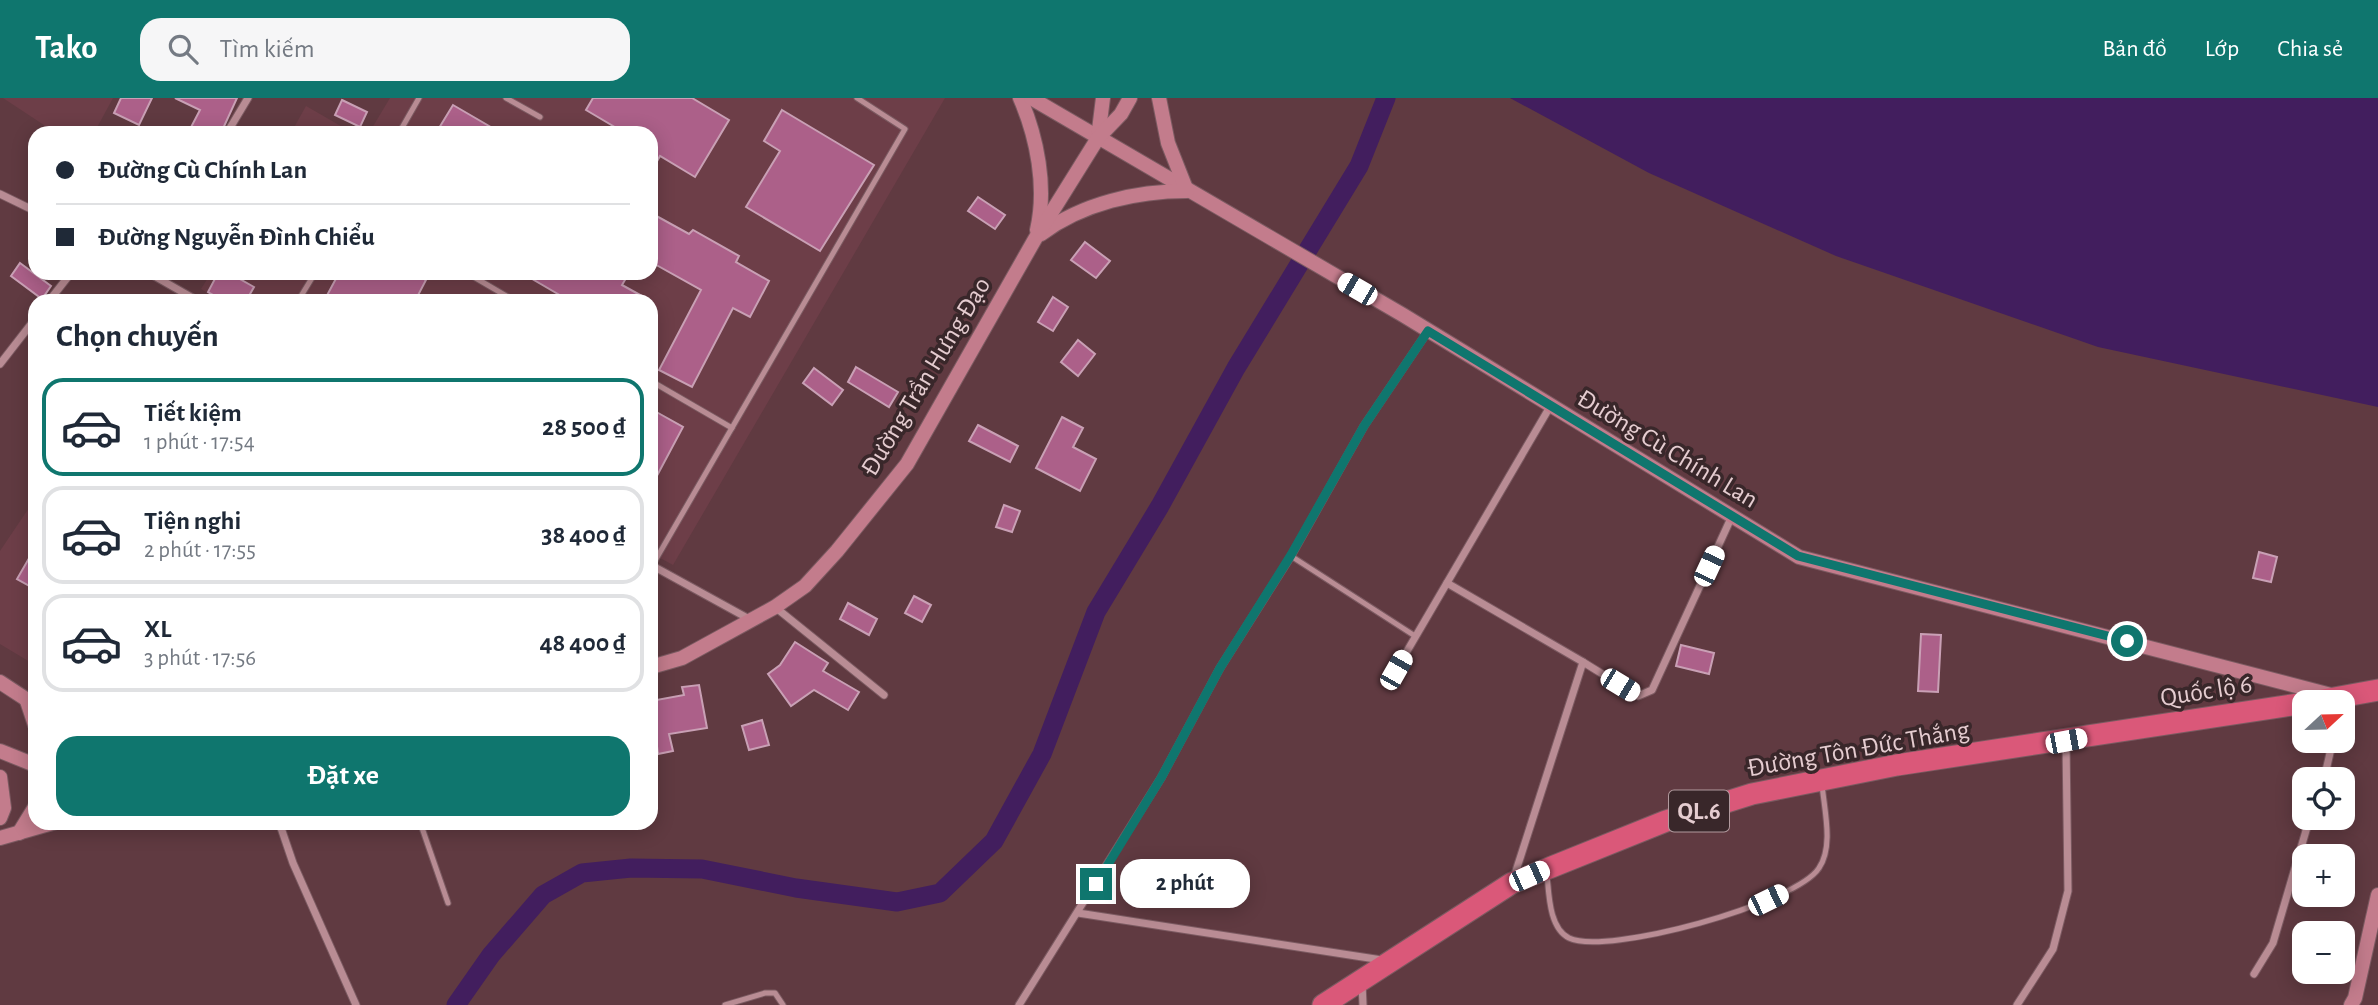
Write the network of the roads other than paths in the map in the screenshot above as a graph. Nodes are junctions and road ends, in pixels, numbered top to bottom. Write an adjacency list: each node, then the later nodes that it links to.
1 (248, 98): 11 (street)
2 (419, 98): 12 (lane)
3 (506, 98): 10 (lane)
4 (857, 98): 29 (lane)
5 (1020, 98): 17 (main road)
6 (1031, 98): 13 (main road, Đường Cù Chính Lan)
7 (1103, 98): 13 (main road)
8 (1130, 98): 13 (main road)
9 (1159, 100): 14 (main road)
10 (540, 117)
11 (232, 126)
12 (402, 126)
13 (1098, 138): 14 (main road, Đường Cù Chính Lan); 17 (main road, Đường Trần Hưng Đạo)
14 (1188, 191): 17 (main road); 25 (main road, Đường Cù Chính Lan)
15 (0, 194): 16 (street)
16 (28, 208)
17 (1035, 239): 35 (main road, Đường Trần Hưng Đạo)
18 (66, 280): 21 (street)
19 (161, 280): 22 (street)
20 (479, 280): 23 (lane)
21 (54, 294)
22 (186, 294)
23 (503, 294)
24 (28, 328): 26 (street)
25 (1428, 331): 28 (main road, Đường Cù Chính Lan); 32 (street)
26 (0, 364)
27 (658, 384): 29 (lane)
28 (1551, 405): 30 (main road, Đường Cù Chính Lan); 34 (street)
29 (732, 428): 31 (lane)
30 (1732, 516): 38 (street); 42 (main road, Đường Cù Chính Lan)
31 (658, 555)
32 (1291, 555): 37 (lane); 66 (street)
33 (658, 568): 36 (street)
34 (1447, 583): 37 (street); 38 (street)
35 (775, 607): 36 (main road, Đường Trần Hưng Đạo); 44 (street)
36 (751, 620): 39 (main road, Đường Trần Hưng Đạo)
37 (1415, 636): 40 (street)
38 (1583, 663): 63 (street)
39 (658, 665)
40 (1396, 670)
41 (0, 682): 46 (main road)
42 (2305, 690)
43 (2378, 690): 45 (highway)
44 (884, 695)
45 (2356, 696)
46 (28, 701)
47 (2292, 705): 48 (highway, Quốc lộ 6 / QL.6)
48 (2116, 732): 49 (highway, Đường Tôn Đức Thắng / QL.6)
49 (2066, 741): 53 (highway, Đường Tôn Đức Thắng / QL.6); 76 (street)
50 (0, 751): 51 (main road)
51 (28, 762)
52 (0, 777): 54 (main road)
53 (1822, 778): 62 (highway, Đường Tôn Đức Thắng / QL.6); 62 (lane)
54 (0, 818)
55 (28, 818): 60 (main road)
56 (29, 830): 60 (main road)
57 (282, 830): 71 (street)
58 (424, 830): 65 (lane)
59 (2306, 830): 68 (street)
60 (19, 833): 61 (main road)
61 (0, 838)
62 (1546, 869): 63 (highway, Đường Tôn Đức Thắng / QL.6)
63 (1512, 883): 67 (highway, Đường Tôn Đức Thắng / QL.6)
64 (2378, 895): 77 (main road)
65 (448, 903)
66 (1078, 913): 67 (street); 70 (street)
67 (1390, 961): 69 (highway, Đường Tôn Đức Thắng / QL.6)
68 (2254, 974)
69 (1362, 979): 74 (highway, Đường Tôn Đức Thắng / QL.6); 75 (street)
70 (1022, 1004)
71 (356, 1005)
72 (725, 1005): 73 (lane)
73 (783, 1005)
74 (1323, 1005)
75 (1363, 1005)
76 (2017, 1005)
77 (2351, 1005)

